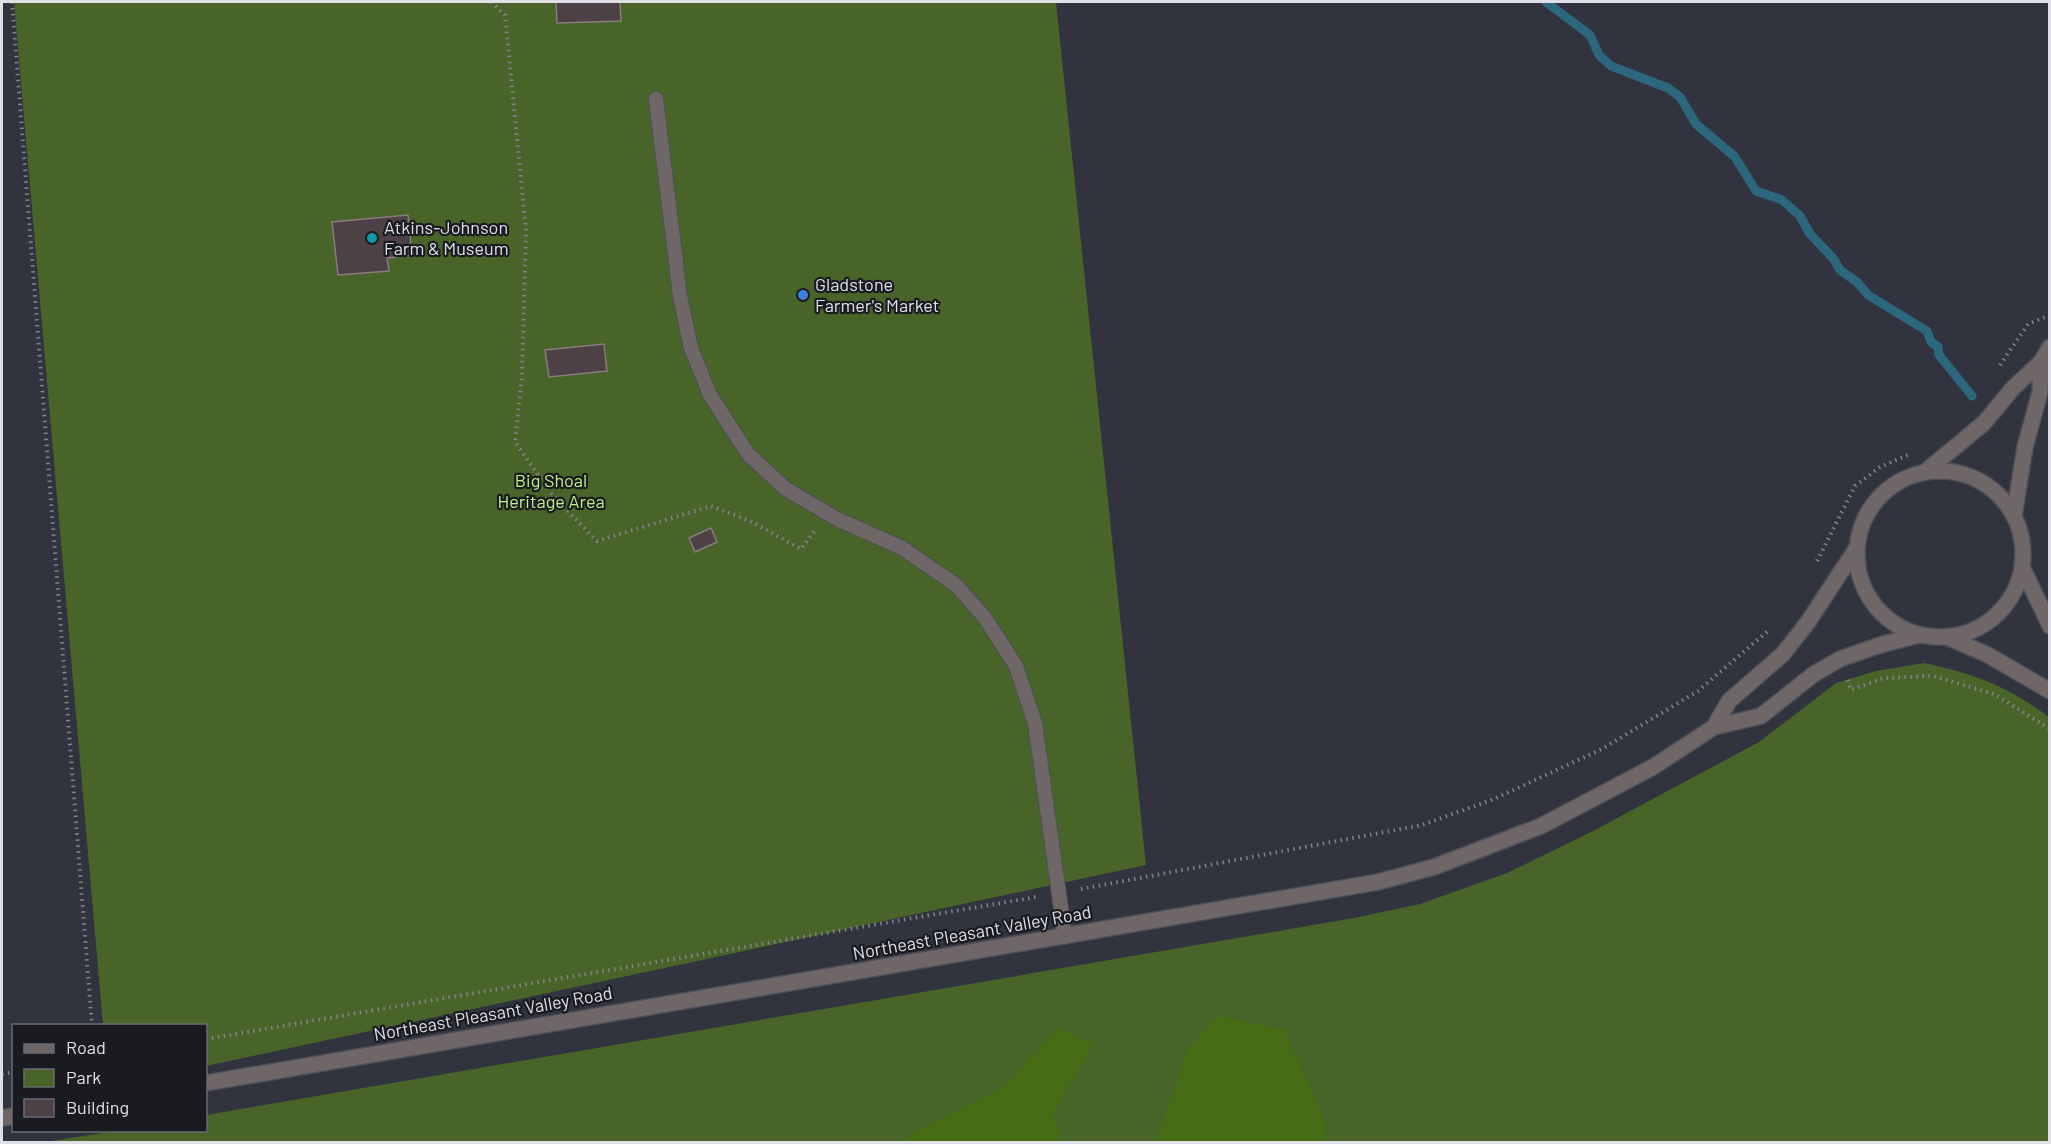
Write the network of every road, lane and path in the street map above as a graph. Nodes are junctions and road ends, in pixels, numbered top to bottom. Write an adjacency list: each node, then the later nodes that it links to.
1 (12, 2): 23 (path)
2 (491, 2): 9 (path)
3 (656, 99): 9 (lane)
4 (2049, 315): 5 (path)
5 (2028, 324)
6 (2049, 346): 7 (street)
7 (2041, 362): 8 (street); 10 (street)
8 (1925, 472): 10 (street); 11 (street)
9 (828, 513): 21 (lane)
10 (2014, 516): 12 (street)
11 (1857, 549): 15 (street); 19 (street, Northeast Pleasant Valley Road)
12 (2022, 567): 13 (street); 16 (street)
13 (2049, 626)
14 (1773, 627): 21 (path)
15 (1919, 635): 16 (street); 19 (street, Northeast Pleasant Valley Road)
16 (1947, 638): 18 (street)
17 (1851, 690): 20 (path)
18 (2049, 691)
19 (1714, 727): 22 (street, Northeast Pleasant Valley Road)
20 (2049, 729)
21 (1060, 893): 22 (lane); 24 (path)
22 (1065, 937): 25 (street, Northeast Pleasant Valley Road)
23 (92, 1024)
24 (207, 1040)
25 (207, 1083)

